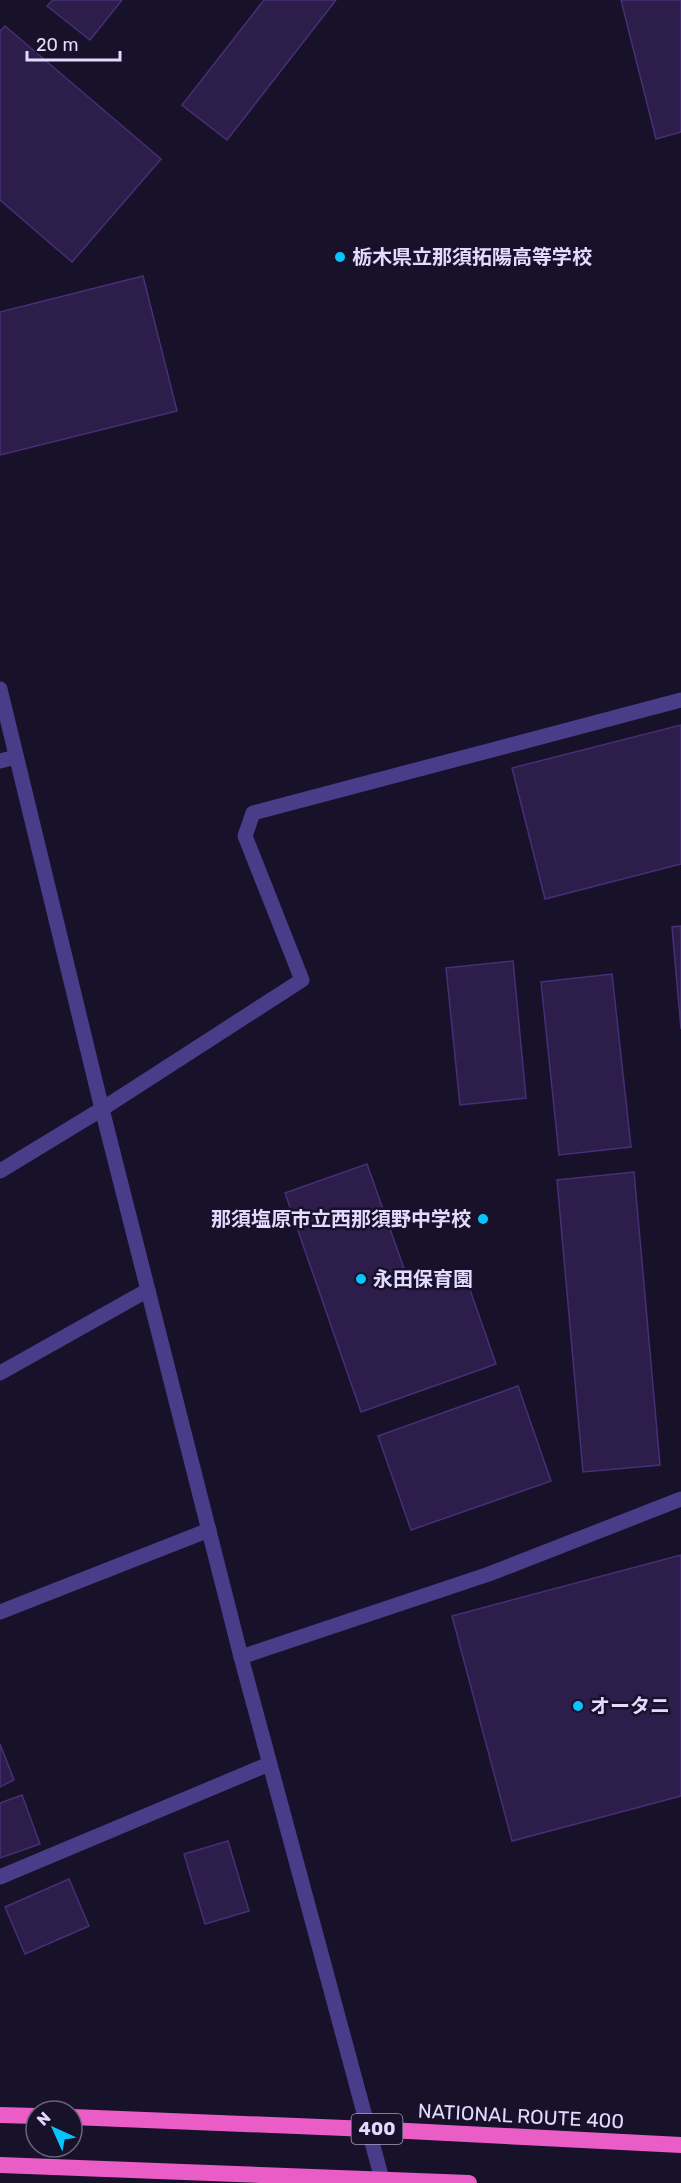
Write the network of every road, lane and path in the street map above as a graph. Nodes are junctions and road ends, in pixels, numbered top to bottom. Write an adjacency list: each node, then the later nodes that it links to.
1 (0, 689): 3 (street)
2 (681, 700): 5 (street)
3 (16, 757): 4 (street); 5 (street)
4 (0, 761)
5 (102, 1109): 6 (street); 7 (street)
6 (0, 1171)
7 (148, 1290): 8 (street); 10 (street)
8 (0, 1373)
9 (681, 1499): 12 (street)
10 (209, 1530): 11 (street); 12 (street)
11 (0, 1612)
12 (241, 1657): 13 (street)
13 (269, 1764): 14 (street); 18 (street)
14 (0, 1877)
15 (0, 2115): 16 (highway)
16 (24, 2116)
17 (84, 2117): 18 (highway, NATIONAL ROUTE 400 / 400)
18 (369, 2129): 19 (highway, NATIONAL ROUTE 400 / 400); 21 (street)
19 (681, 2145)
20 (0, 2165): 21 (highway)
21 (383, 2181): 22 (highway)
22 (469, 2183)

